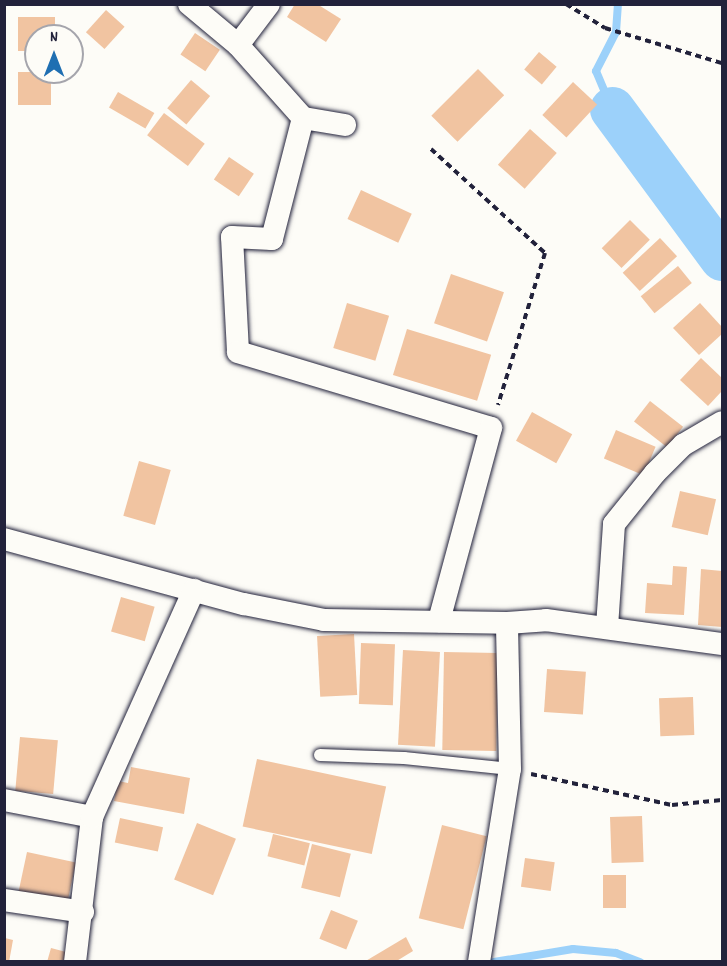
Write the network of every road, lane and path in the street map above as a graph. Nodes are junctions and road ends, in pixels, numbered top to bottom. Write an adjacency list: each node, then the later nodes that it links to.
1 (189, 4): 4 (street)
2 (269, 4): 4 (street)
3 (566, 4): 5 (path)
4 (238, 45): 6 (street)
5 (723, 63)
6 (303, 118): 7 (street); 10 (street)
7 (345, 125)
8 (431, 149): 10 (path)
9 (723, 422): 15 (street)
10 (491, 428): 13 (street)
11 (4, 539): 12 (street)
12 (194, 590): 13 (street); 21 (street)
13 (439, 621): 14 (street)
14 (507, 623): 15 (street); 18 (street)
15 (607, 627): 16 (street)
16 (723, 644)
17 (320, 755): 18 (lane)
18 (510, 769): 20 (path); 25 (street)
19 (4, 800): 21 (street)
20 (723, 800)
21 (92, 817): 23 (street)
22 (4, 900): 23 (street)
23 (83, 912): 24 (street)
24 (75, 962)
25 (479, 962)

